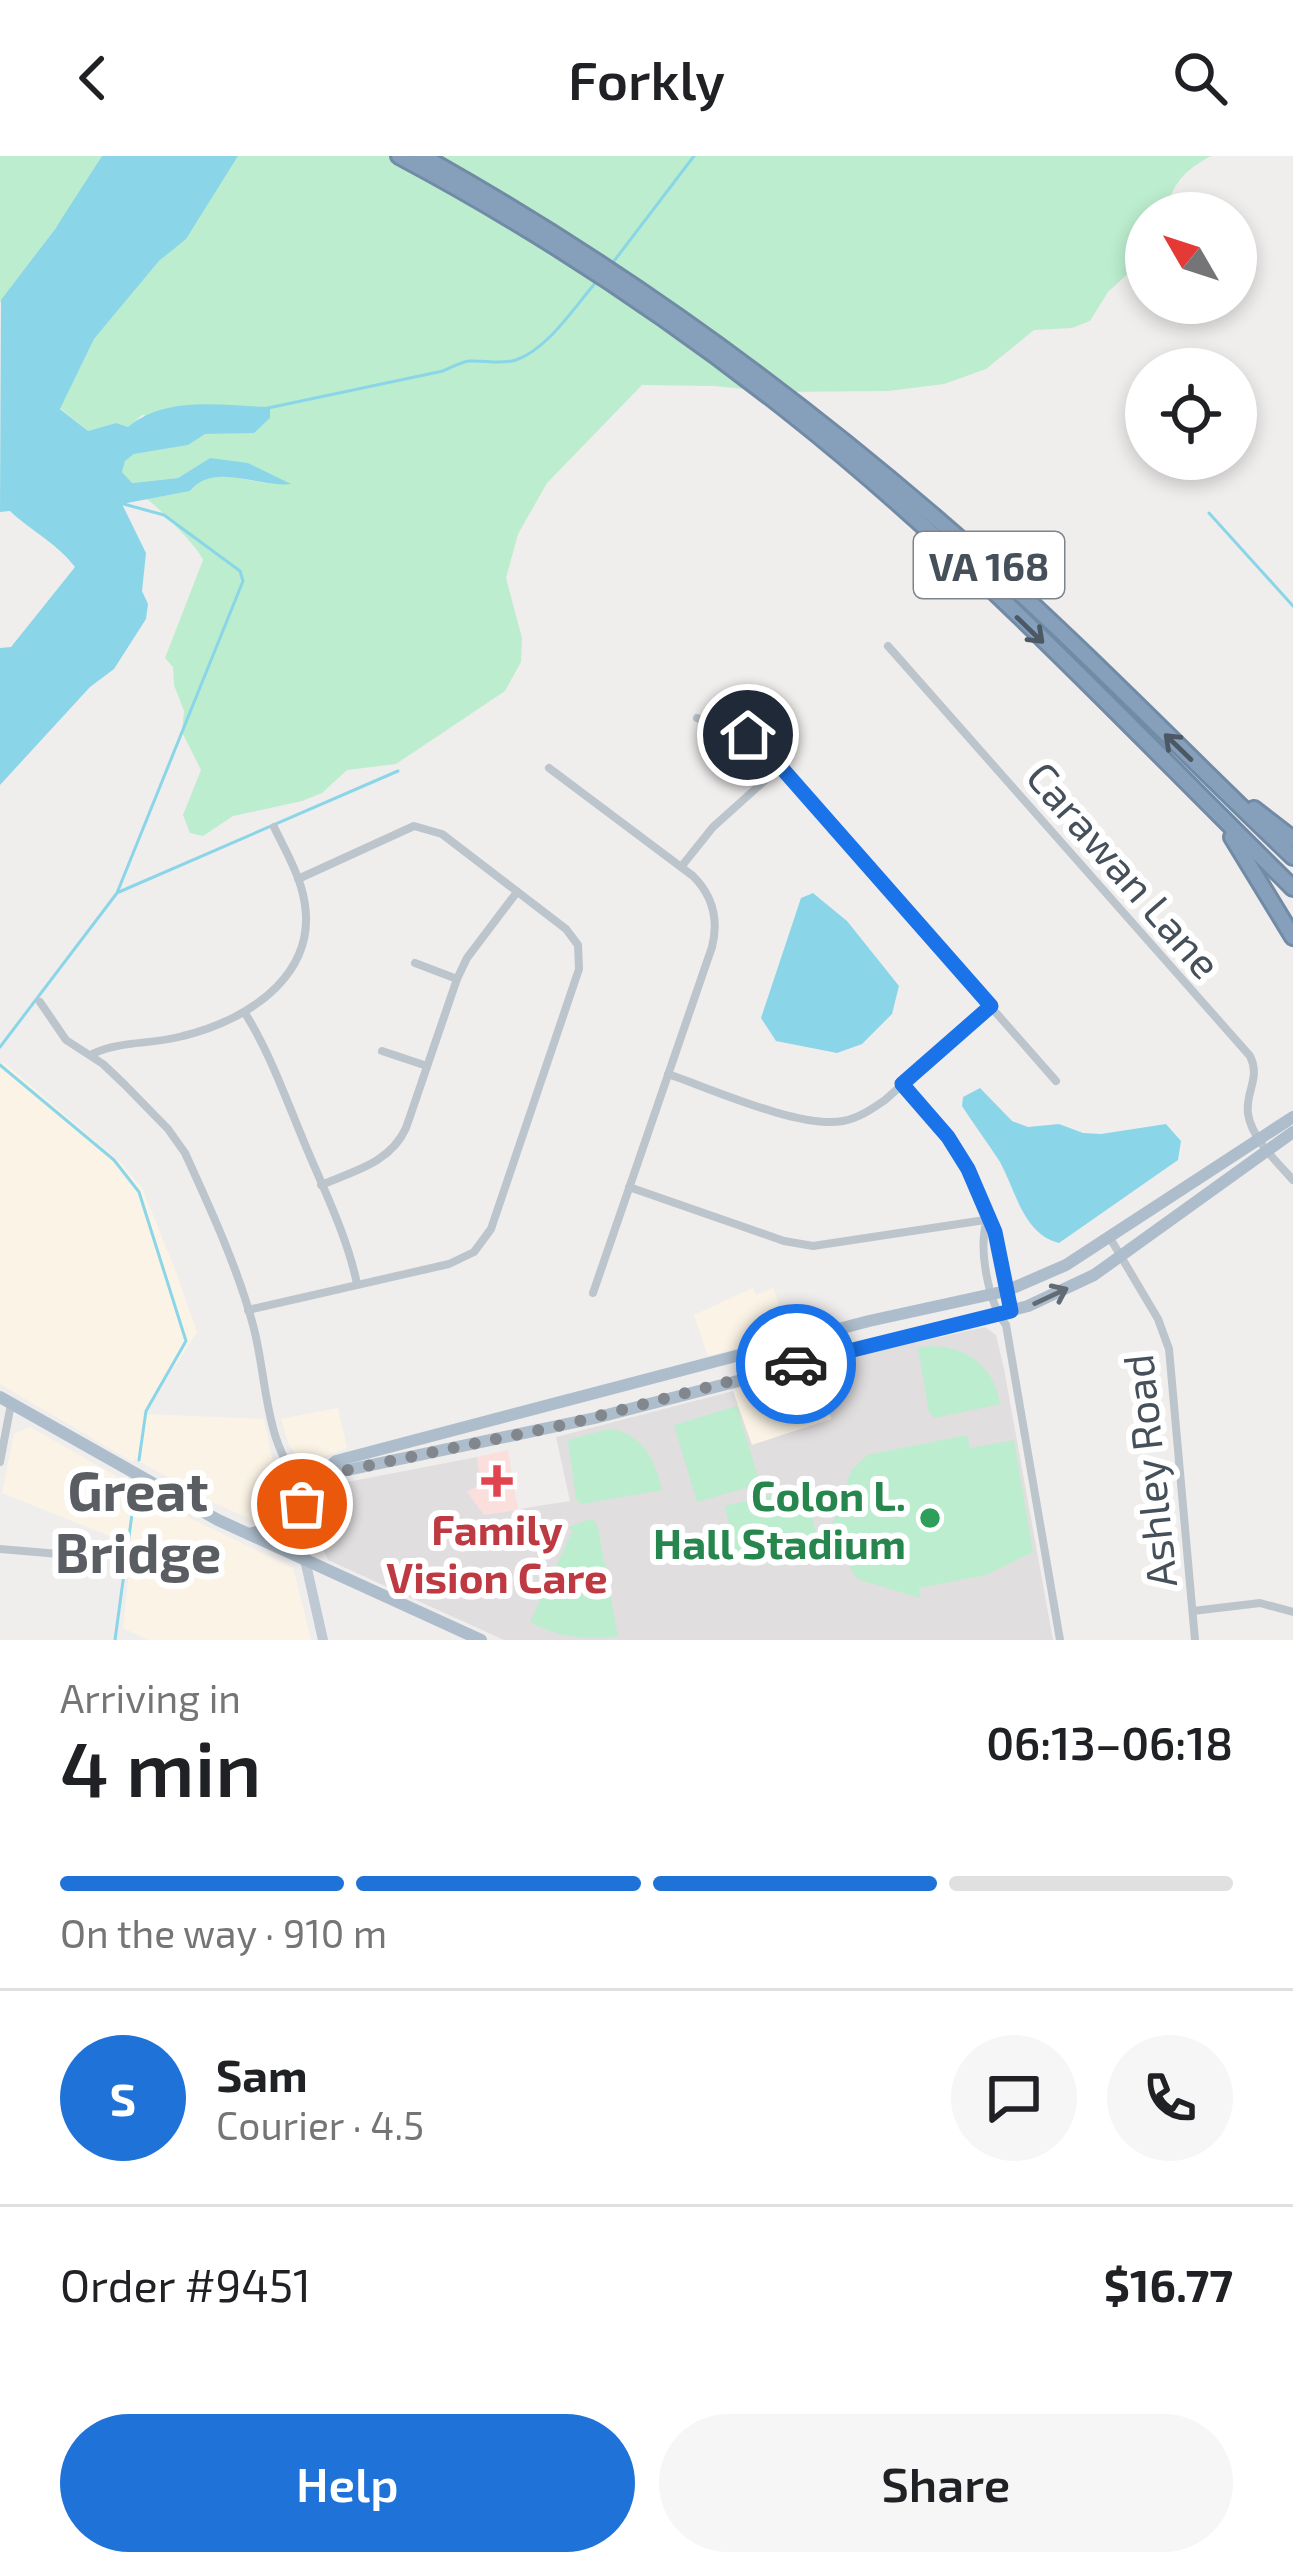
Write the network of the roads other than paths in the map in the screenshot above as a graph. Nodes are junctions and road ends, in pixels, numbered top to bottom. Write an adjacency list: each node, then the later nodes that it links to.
1 (399, 156): 3 (highway, VA 168)
2 (422, 156): 3 (highway, VA 168)
3 (655, 308): 6 (highway, VA 168, one-way to 6); 9 (highway, VA 168, one-way to 3)
4 (888, 646): 31 (street, Carawan Lane)
5 (698, 718): 7 (street)
6 (1152, 749): 15 (highway, VA 168); 17 (highway)
7 (781, 766): 13 (street); 21 (street)
8 (548, 767): 13 (street)
9 (1214, 781): 11 (highway); 12 (highway, VA 168)
10 (274, 827): 14 (street)
11 (1293, 839)
12 (1293, 857)
13 (681, 867): 26 (street)
14 (298, 880): 16 (street); 22 (street)
15 (1293, 889)
16 (517, 892): 19 (street); 38 (street)
17 (1293, 937)
18 (415, 963): 19 (street)
19 (457, 979): 25 (street)
20 (40, 1002): 24 (street)
21 (991, 1006): 27 (street); 28 (street)
22 (245, 1013): 24 (street); 33 (street)
23 (382, 1051): 25 (street)
24 (90, 1055): 41 (street)
25 (427, 1066): 33 (street)
26 (668, 1073): 28 (street); 34 (street)
27 (1056, 1081)
28 (902, 1084): 35 (street)
29 (1293, 1117): 31 (main road)
30 (1293, 1132): 31 (main road)
31 (1263, 1144): 32 (street); 36 (main road); 37 (main road)
32 (1293, 1180)
33 (321, 1184): 38 (street)
34 (629, 1187): 35 (street); 40 (street)
35 (987, 1220): 39 (street)
36 (1110, 1238): 37 (street, Ashley Road); 39 (main road)
37 (1120, 1257): 42 (main road, one-way to 37); 52 (street, Ashley Road)
38 (357, 1284): 41 (street)
39 (1000, 1293): 42 (street); 44 (main road)
40 (593, 1294)
41 (248, 1310): 47 (street)
42 (1005, 1317): 46 (main road); 56 (street)
43 (6, 1400): 45 (street); 48 (main road)
44 (447, 1432): 46 (main road); 47 (main road)
45 (0, 1462)
46 (357, 1468): 47 (main road)
47 (314, 1482): 48 (main road); 51 (main road)
48 (248, 1534): 51 (main road)
49 (0, 1549): 50 (street)
50 (59, 1554)
51 (305, 1560): 54 (main road); 55 (main road)
52 (1193, 1611): 53 (street); 57 (street, Ashley Road)
53 (1293, 1612)
54 (322, 1640)
55 (481, 1640)
56 (1060, 1640)
57 (1195, 1640)

